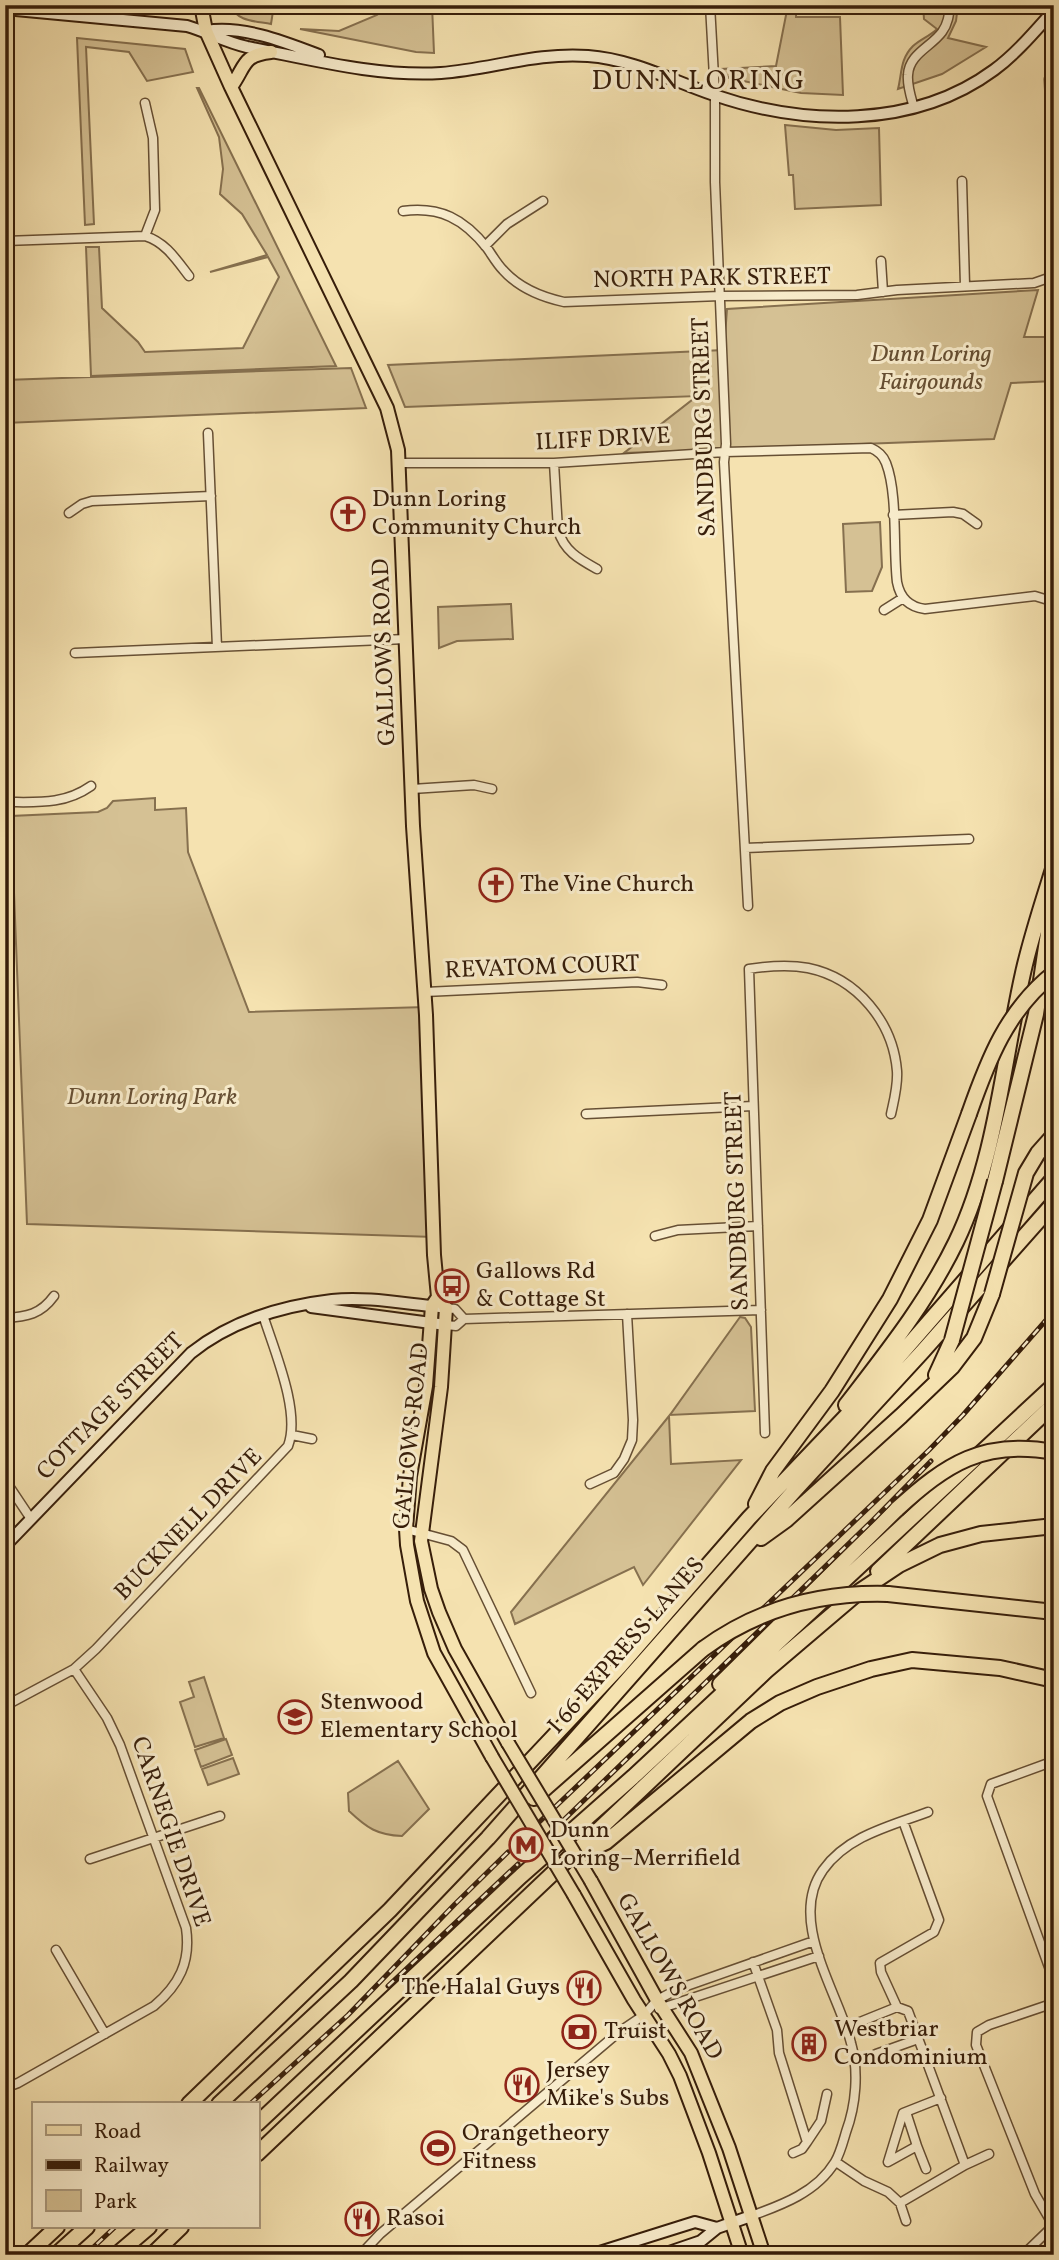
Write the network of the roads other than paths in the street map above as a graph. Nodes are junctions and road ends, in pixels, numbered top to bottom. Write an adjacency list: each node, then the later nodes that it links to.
1 (201, 5): 6 (main road, GALLOWS ROAD)
2 (710, 5): 11 (street, SANDBURG STREET)
3 (950, 5): 13 (street)
4 (5, 9): 6 (main road)
5 (1054, 10): 13 (main road)
6 (206, 31): 7 (main road); 8 (main road); 10 (main road, GALLOWS ROAD)
7 (271, 52): 8 (main road); 10 (main road)
8 (341, 64): 11 (main road)
9 (1049, 79): 15 (street)
10 (231, 87): 29 (main road, GALLOWS ROAD)
11 (715, 95): 13 (main road); 26 (street, SANDBURG STREET)
12 (145, 103): 18 (street)
13 (914, 108)
14 (962, 181): 24 (street)
15 (1054, 188)
16 (543, 201): 20 (street)
17 (403, 211): 20 (street, NORTH PARK STREET)
18 (145, 236): 19 (street); 22 (street)
19 (5, 241)
20 (485, 246): 26 (street, NORTH PARK STREET)
21 (881, 261): 25 (street)
22 (189, 276)
23 (1054, 276): 24 (street, NORTH PARK STREET)
24 (965, 285): 25 (street, NORTH PARK STREET)
25 (883, 292): 26 (street, NORTH PARK STREET)
26 (720, 296): 28 (street, SANDBURG STREET)
27 (208, 433): 31 (street)
28 (725, 452): 30 (street, ILIFF DRIVE); 33 (street, ILIFF DRIVE); 47 (street, SANDBURG STREET)
29 (399, 463): 30 (street, ILIFF DRIVE); 39 (main road, GALLOWS ROAD)
30 (554, 463): 35 (street)
31 (211, 496): 32 (street); 40 (street)
32 (69, 513)
33 (893, 515): 34 (street); 36 (street)
34 (977, 524)
35 (597, 569)
36 (903, 598): 37 (street); 38 (street)
37 (1054, 606)
38 (884, 610)
39 (406, 639): 40 (street); 43 (main road, GALLOWS ROAD)
40 (217, 647): 41 (street)
41 (75, 653)
42 (90, 786): 45 (street)
43 (412, 789): 44 (street); 53 (main road, GALLOWS ROAD)
44 (492, 789)
45 (5, 803)
46 (970, 839): 47 (street)
47 (745, 848): 50 (street, SANDBURG STREET)
48 (1054, 866): 77 (highway)
49 (1054, 893): 75 (highway, bridge)
50 (748, 906)
51 (1054, 973): 83 (highway, bridge)
52 (662, 985): 53 (street, REVATOM COURT)
53 (425, 992): 63 (main road, GALLOWS ROAD)
54 (753, 1107): 55 (street); 56 (street, SANDBURG STREET); 60 (street, SANDBURG STREET)
55 (586, 1114)
56 (891, 1114)
57 (1054, 1135): 75 (highway, bridge)
58 (1054, 1178): 77 (highway)
59 (1054, 1203): 89 (highway, I 66 EXPRESS LANES)
60 (758, 1226): 61 (street); 66 (street, SANDBURG STREET)
61 (655, 1236)
62 (54, 1296): 69 (street)
63 (435, 1302): 64 (main road, COTTAGE STREET); 65 (main road); 71 (main road, GALLOWS ROAD)
64 (302, 1306): 68 (main road, COTTAGE STREET); 71 (main road, COTTAGE STREET)
65 (446, 1308): 70 (street); 72 (main road, GALLOWS ROAD)
66 (761, 1310): 67 (street, COTTAGE STREET); 76 (street, SANDBURG STREET)
67 (627, 1314): 70 (street, COTTAGE STREET); 82 (street)
68 (264, 1315): 78 (street, BUCKNELL DRIVE); 84 (main road, COTTAGE STREET)
69 (5, 1318)
70 (464, 1319): 72 (street, COTTAGE STREET)
71 (431, 1323): 72 (main road, COTTAGE STREET); 86 (main road, GALLOWS ROAD)
72 (446, 1325): 87 (main road, GALLOWS ROAD)
73 (1054, 1385): 97 (highway)
74 (1054, 1404): 91 (highway)
75 (901, 1416): 89 (highway)
76 (765, 1433)
77 (831, 1434): 83 (highway)
78 (292, 1435): 79 (street); 92 (street, BUCKNELL DRIVE)
79 (312, 1439)
80 (1054, 1452): 97 (highway, bridge)
81 (5, 1480): 84 (street)
82 (590, 1484)
83 (749, 1518): 122 (highway)
84 (31, 1519): 88 (main road, COTTAGE STREET)
85 (1054, 1526): 91 (highway)
86 (406, 1529): 87 (street); 114 (main road, GALLOWS ROAD, bridge)
87 (421, 1533): 94 (street); 112 (main road, GALLOWS ROAD, bridge)
88 (5, 1546)
89 (742, 1550): 102 (highway, I 66 EXPRESS LANES)
90 (1054, 1612): 102 (highway, bridge)
91 (829, 1618): 104 (highway)
92 (74, 1669): 95 (street, BUCKNELL DRIVE); 101 (street, CARNEGIE DRIVE)
93 (1054, 1680): 104 (highway)
94 (531, 1693)
95 (5, 1706)
96 (1054, 1761): 110 (street)
97 (633, 1777): 125 (highway)
98 (928, 1812): 100 (street)
99 (220, 1816): 101 (street)
100 (904, 1821): 105 (street); 113 (street)
101 (154, 1839): 103 (street); 116 (street, CARNEGIE DRIVE)
102 (488, 1839): 123 (highway, I 66 EXPRESS LANES)
103 (90, 1860)
104 (565, 1861): 128 (highway)
105 (814, 1941): 107 (street); 108 (street)
106 (55, 1950): 116 (street)
107 (819, 1956): 109 (street); 115 (street)
108 (752, 1962): 109 (street); 112 (street)
109 (758, 1977): 112 (street); 126 (street)
110 (1054, 1981)
111 (1054, 2003): 138 (street)
112 (659, 2004): 114 (street); 135 (main road, GALLOWS ROAD)
113 (897, 2007): 115 (street); 117 (street)
114 (643, 2015): 137 (main road, GALLOWS ROAD); 149 (street)
115 (845, 2028): 131 (street)
116 (105, 2034): 119 (street, CARNEGIE DRIVE)
117 (918, 2039): 118 (street); 121 (street)
118 (876, 2054)
119 (5, 2088)
120 (827, 2094): 126 (street)
121 (941, 2098): 124 (street); 132 (street)
122 (191, 2102)
123 (221, 2102)
124 (906, 2112): 127 (street); 127 (street)
125 (259, 2122)
126 (807, 2142): 129 (street)
127 (917, 2146): 133 (street)
128 (259, 2152)
129 (793, 2153)
130 (989, 2154): 132 (street)
131 (836, 2162): 134 (street); 135 (street)
132 (965, 2165): 134 (street)
133 (926, 2169)
134 (900, 2203): 136 (street)
135 (751, 2216): 137 (main road); 154 (main road, GALLOWS ROAD)
136 (906, 2221)
137 (732, 2222): 143 (main road); 153 (main road, GALLOWS ROAD)
138 (1054, 2225): 155 (street)
139 (56, 2228): 145 (highway)
140 (86, 2228): 146 (highway)
141 (148, 2228): 147 (highway)
142 (180, 2228): 148 (highway)
143 (716, 2228): 144 (main road); 152 (main road)
144 (636, 2240): 150 (main road); 151 (main road)
145 (27, 2255)
146 (56, 2255)
147 (118, 2255)
148 (152, 2255)
149 (365, 2255)
150 (590, 2255)
151 (607, 2255)
152 (660, 2255)
153 (743, 2255)
154 (764, 2255)
155 (1023, 2255)

